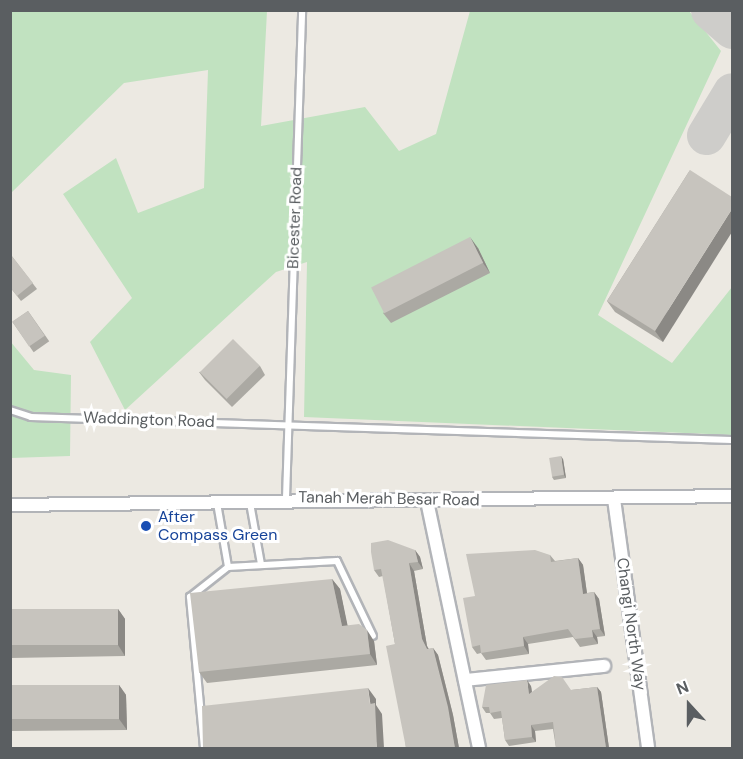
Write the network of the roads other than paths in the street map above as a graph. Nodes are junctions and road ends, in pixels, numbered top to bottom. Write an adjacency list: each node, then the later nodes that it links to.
1 (302, 10): 3 (lane, Bicester Road)
2 (10, 410): 3 (lane, Waddington Road)
3 (288, 426): 4 (lane, Waddington Road); 6 (lane, Bicester Road)
4 (732, 440)
5 (732, 496): 8 (street, Tanah Merah Besar Road)
6 (286, 498): 7 (street, Tanah Merah Besar Road); 10 (street, Tanah Merah Besar Road)
7 (249, 499): 9 (street, Tanah Merah Besar Road); 12 (lane)
8 (614, 499): 10 (street, Tanah Merah Besar Road); 19 (street, Changi North Way)
9 (216, 500): 11 (street, Tanah Merah Besar Road); 13 (lane)
10 (427, 501): 16 (street)
11 (10, 505)
12 (261, 564): 13 (lane); 14 (lane)
13 (228, 567): 17 (lane)
14 (373, 636)
15 (604, 666): 16 (street)
16 (465, 680): 18 (street)
17 (204, 748)
18 (479, 748)
19 (648, 748)

